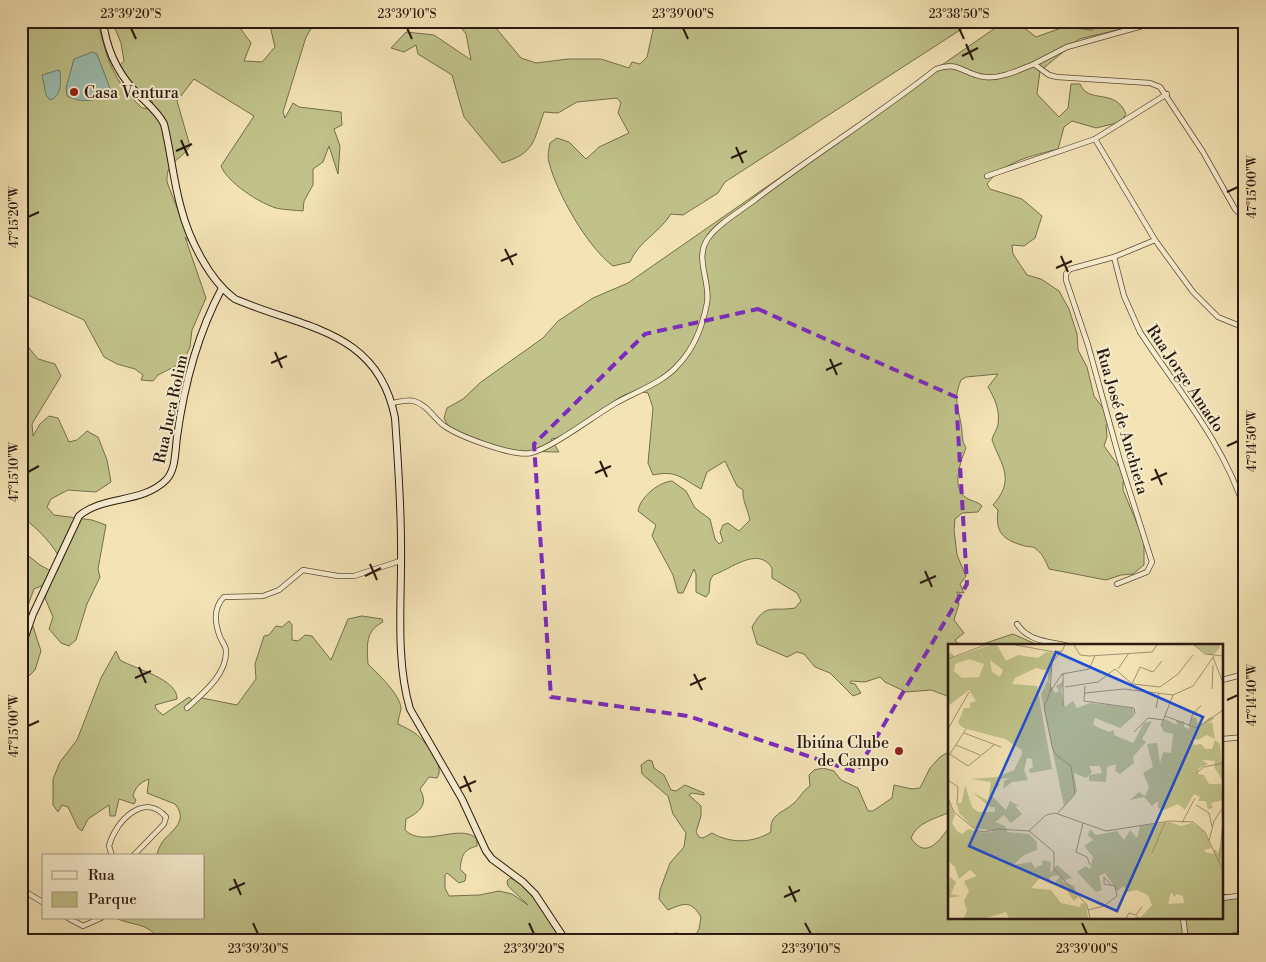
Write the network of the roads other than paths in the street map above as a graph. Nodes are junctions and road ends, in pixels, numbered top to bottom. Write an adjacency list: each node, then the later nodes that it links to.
1 (103, 21): 10 (street)
2 (1160, 21): 3 (street)
3 (1034, 64): 4 (street); 12 (street)
4 (1167, 94): 5 (street); 7 (street)
5 (1095, 140): 6 (street); 8 (street)
6 (986, 176)
7 (1245, 219)
8 (1155, 240): 9 (street); 11 (street)
9 (1114, 258): 13 (street, Rua Jorge Amado); 15 (street, Rua José de Anchieta)
10 (222, 288): 12 (street); 18 (street, Rua Juca Rolim)
11 (1245, 328)
12 (392, 403): 14 (street)
13 (1245, 511)
14 (400, 561): 21 (street); 33 (street)
15 (1117, 584)
16 (1017, 624): 17 (street)
17 (1058, 644)
18 (21, 648)
19 (1245, 674): 20 (street)
20 (1224, 679)
21 (187, 708)
22 (1245, 736): 23 (street)
23 (1224, 738)
24 (111, 854): 25 (street)
25 (136, 854)
26 (21, 889): 29 (street)
27 (1245, 895): 28 (street)
28 (1224, 898)
29 (42, 902)
30 (72, 920): 31 (street)
31 (96, 920)
32 (1182, 920): 34 (street)
33 (566, 941)
34 (1186, 941)

